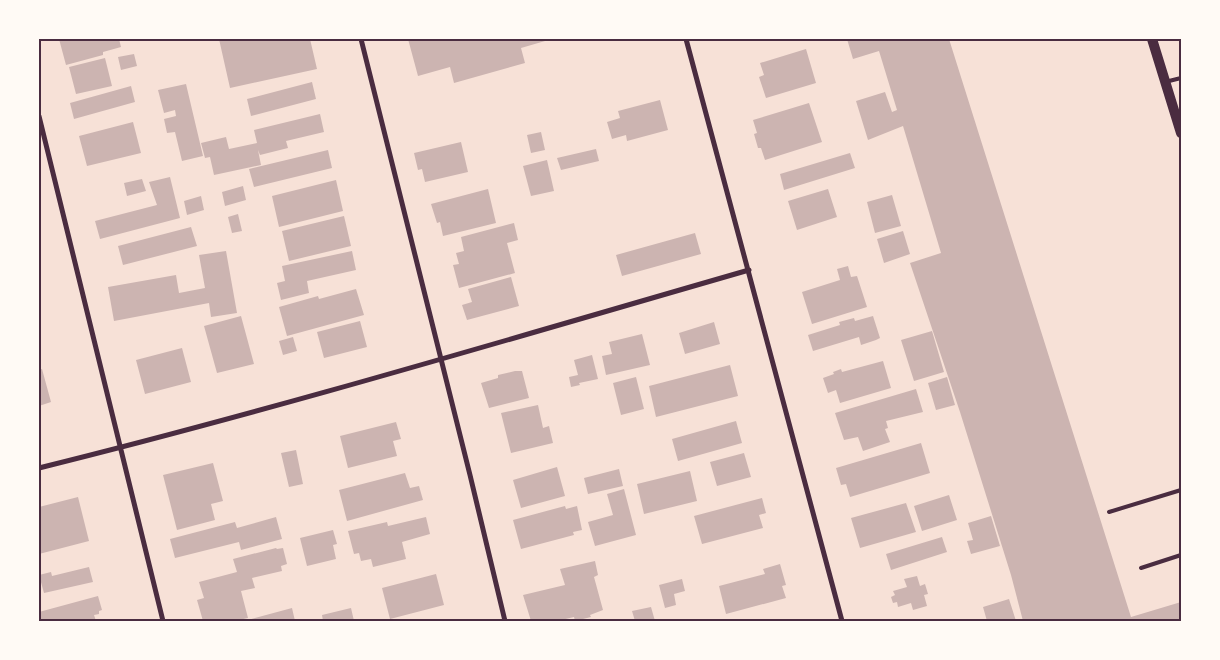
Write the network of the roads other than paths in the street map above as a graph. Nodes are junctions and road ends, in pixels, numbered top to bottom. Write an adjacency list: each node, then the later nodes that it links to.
1 (361, 39): 9 (street)
2 (686, 39): 8 (street)
3 (1152, 39): 5 (main road)
4 (1181, 78): 5 (lane)
5 (1165, 82): 7 (main road)
6 (39, 116): 10 (street)
7 (1181, 133)
8 (749, 270): 9 (street); 18 (street)
9 (441, 359): 10 (street); 17 (street)
10 (120, 448): 11 (street); 16 (street)
11 (39, 468)
12 (1181, 490): 13 (lane)
13 (1109, 512)
14 (1181, 555): 15 (lane)
15 (1141, 568)
16 (163, 621)
17 (505, 621)
18 (842, 621)

